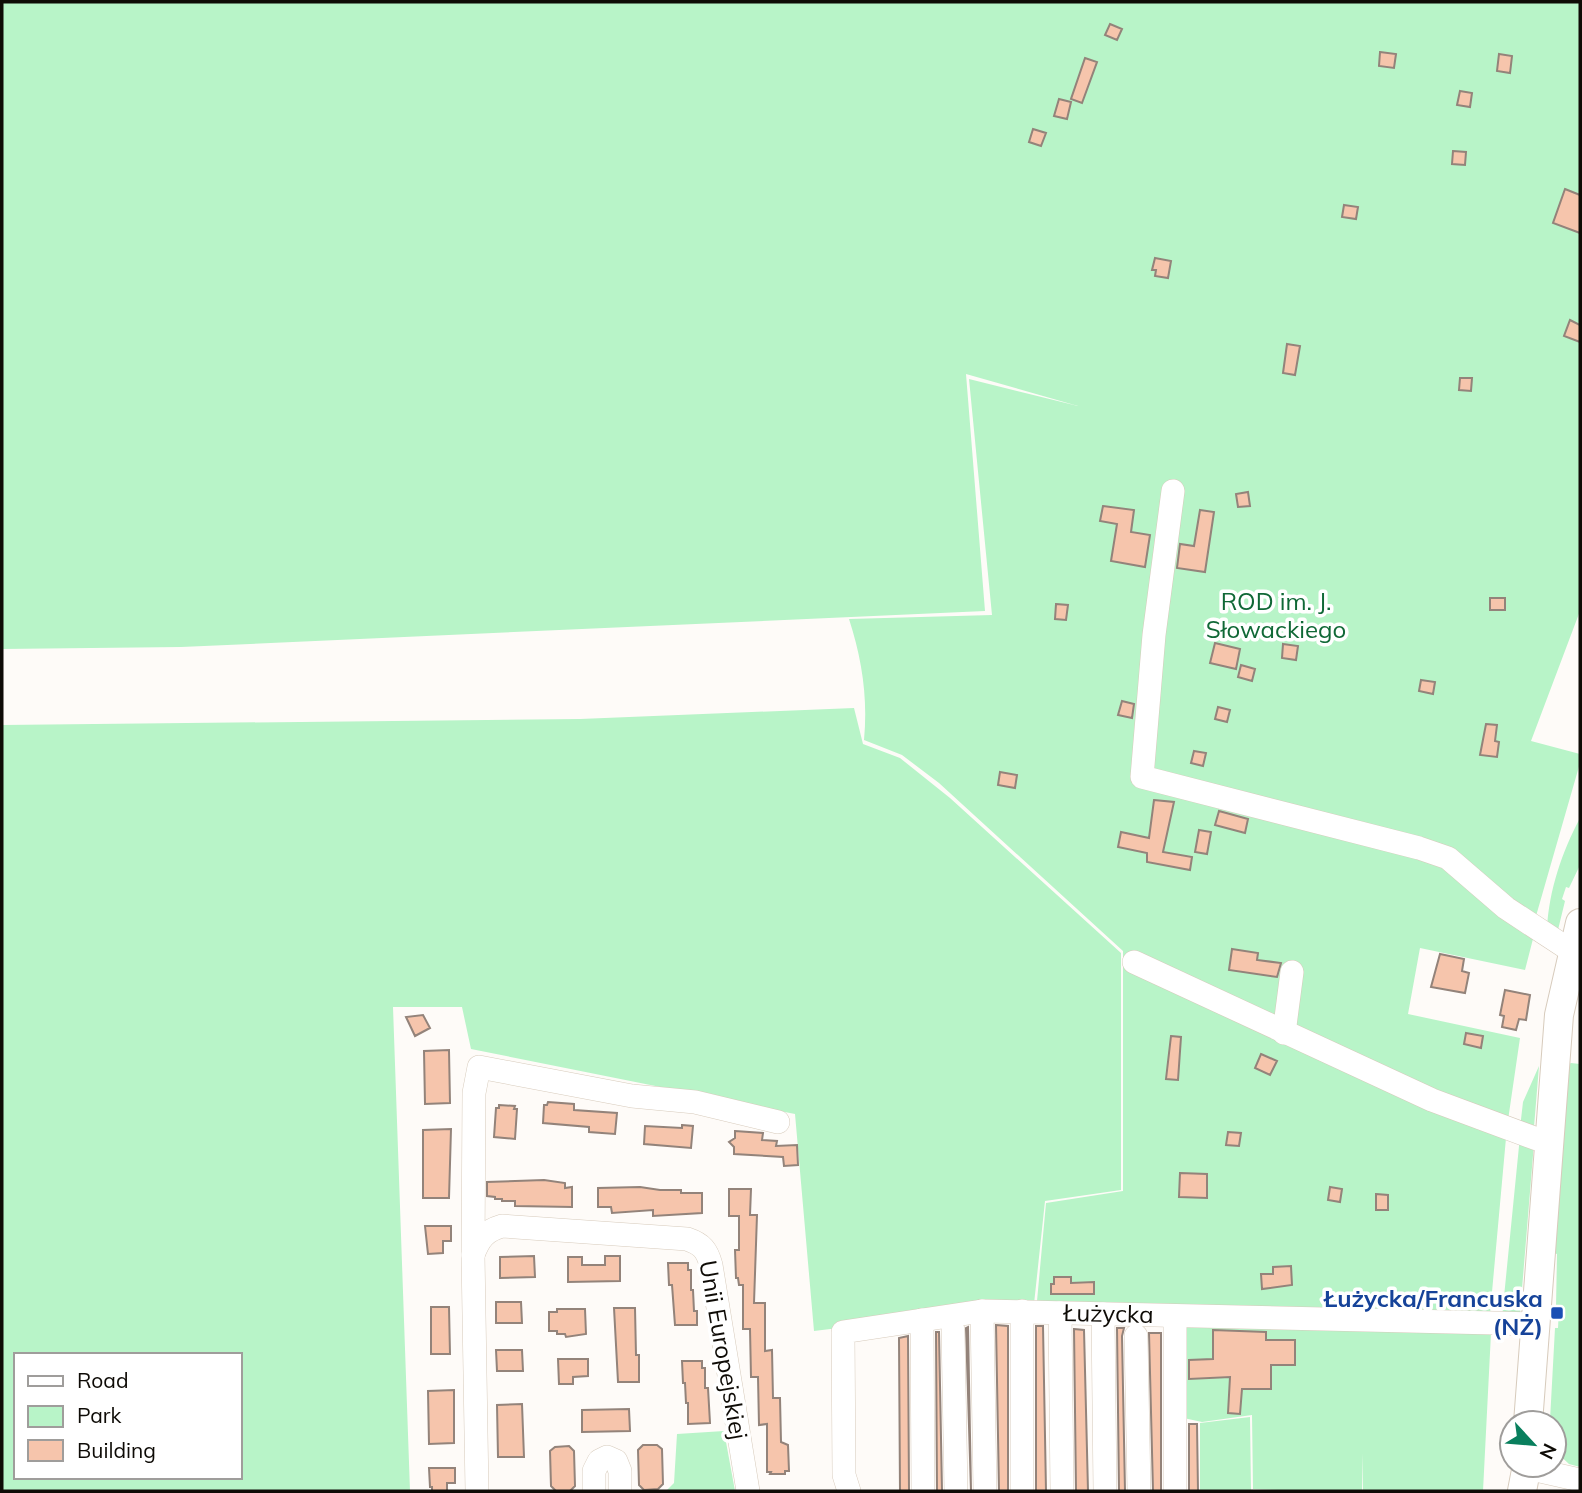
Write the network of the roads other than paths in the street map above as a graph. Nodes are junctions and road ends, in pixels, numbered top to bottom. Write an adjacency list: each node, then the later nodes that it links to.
1 (1173, 491): 3 (street)
2 (1580, 923): 3 (main road)
3 (1573, 952): 16 (main road)
4 (1134, 962): 6 (street)
5 (1292, 972): 6 (street)
6 (1284, 1033): 8 (street)
7 (778, 1122): 9 (street)
8 (1537, 1139)
9 (472, 1255): 24 (street); 27 (street, Unii Europejskiej)
10 (982, 1311): 11 (street, Łużycka); 15 (street, Łużycka); 31 (street)
11 (1021, 1311): 12 (street, Łużycka); 32 (street)
12 (1060, 1314): 13 (street, Łużycka); 33 (street)
13 (1102, 1314): 14 (street, Łużycka); 34 (street)
14 (1175, 1316): 16 (street, Łużycka); 36 (street)
15 (922, 1320): 20 (street); 28 (street, Łużycka)
16 (1535, 1324): 21 (main road)
17 (953, 1331): 19 (street)
18 (1136, 1336): 35 (street)
19 (954, 1406): 20 (street); 30 (street)
20 (922, 1407): 29 (street)
21 (1529, 1409)
22 (1528, 1479): 23 (street)
23 (1580, 1480)
24 (477, 1491)
25 (594, 1491): 26 (street)
26 (621, 1491)
27 (748, 1491)
28 (849, 1491)
29 (923, 1491)
30 (956, 1491)
31 (985, 1491)
32 (1023, 1491)
33 (1062, 1491)
34 (1105, 1491)
35 (1139, 1491)
36 (1175, 1491)

